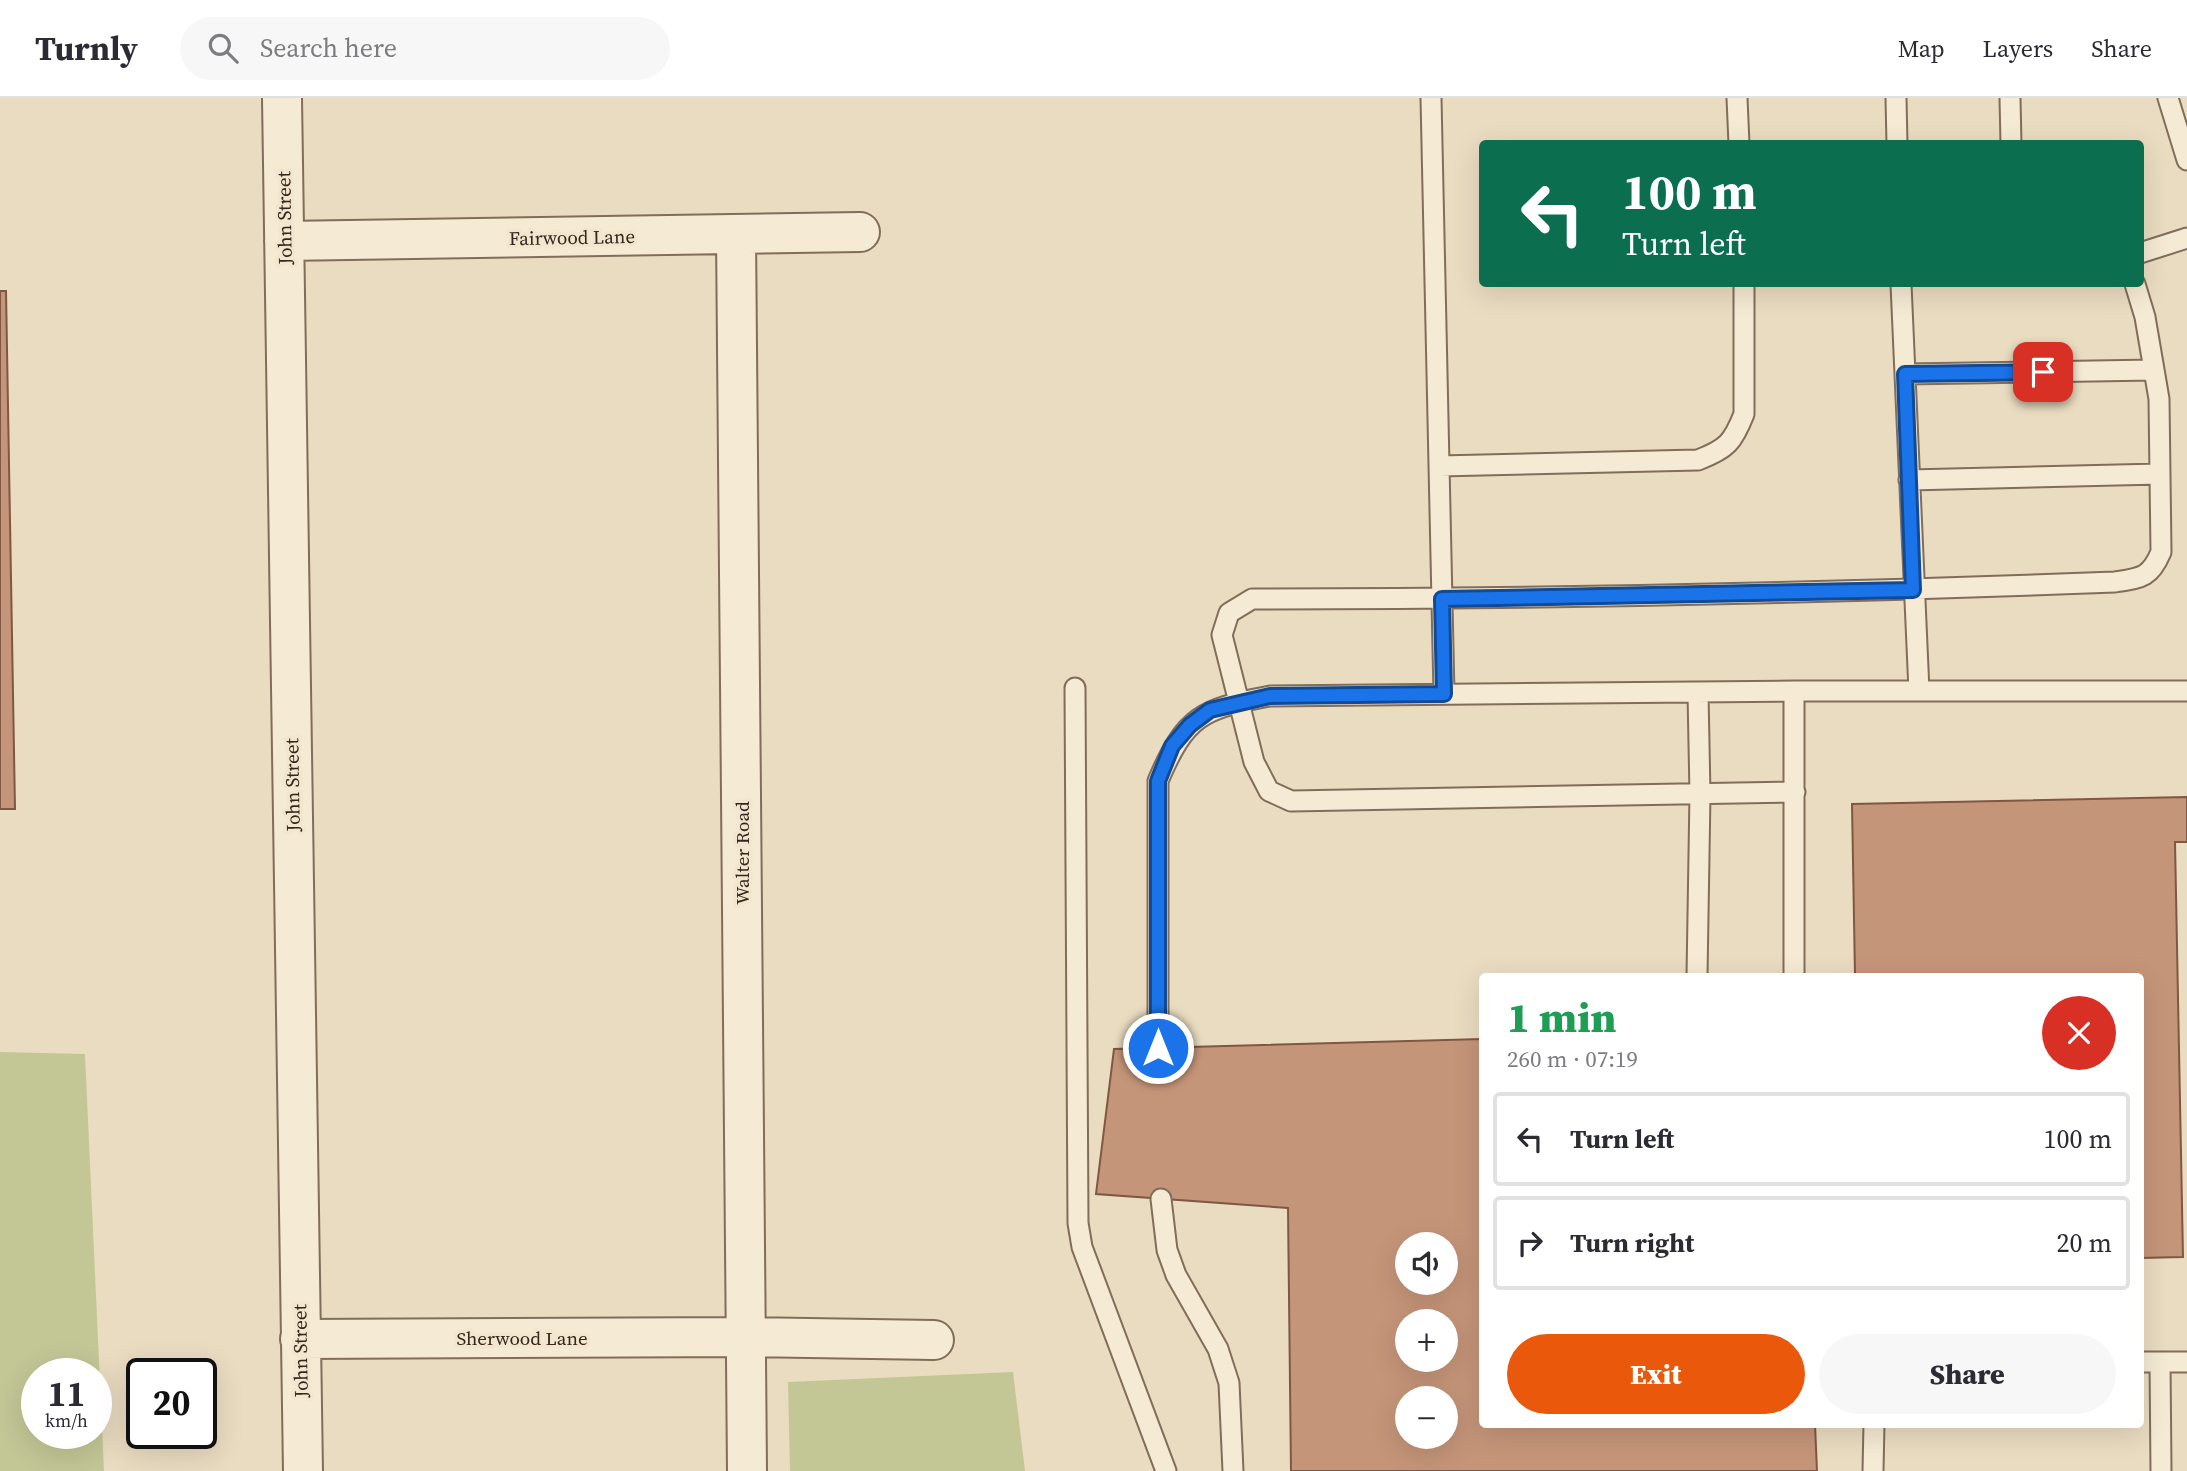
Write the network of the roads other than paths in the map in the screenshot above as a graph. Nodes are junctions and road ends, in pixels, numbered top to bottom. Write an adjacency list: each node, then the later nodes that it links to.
1 (282, 98): 14 (street, John Street)
2 (1431, 98): 21 (lane)
3 (1737, 98): 7 (lane)
4 (1896, 98): 8 (lane)
5 (2010, 98): 9 (lane)
6 (2168, 98): 10 (lane)
7 (1739, 140)
8 (1898, 140)
9 (2011, 140)
10 (2187, 160)
11 (860, 232): 12 (street, Fairwood Lane)
12 (736, 234): 14 (street, Fairwood Lane); 39 (street, Walter Road)
13 (2187, 238): 15 (lane)
14 (284, 241): 40 (street, John Street)
15 (2144, 252)
16 (1744, 287): 21 (lane)
17 (1901, 287): 20 (lane)
18 (2136, 287): 19 (lane)
19 (2154, 370): 20 (lane); 22 (lane)
20 (1905, 374): 23 (lane)
21 (1439, 466): 25 (lane)
22 (2160, 474): 23 (lane); 24 (lane)
23 (1909, 480): 24 (lane)
24 (1913, 590): 25 (lane); 28 (lane)
25 (1442, 599): 31 (lane); 32 (lane)
26 (1075, 688): 47 (lane)
27 (1794, 691): 28 (lane); 30 (lane); 33 (lane)
28 (1919, 691): 29 (lane)
29 (2187, 691)
30 (1698, 693): 31 (lane); 34 (lane)
31 (1444, 694): 32 (lane)
32 (1238, 702): 34 (lane); 37 (lane)
33 (1795, 792): 34 (lane); 36 (lane)
34 (1700, 794): 35 (lane)
35 (1697, 973)
36 (1794, 973)
37 (1158, 1048)
38 (1161, 1199): 48 (lane)
39 (745, 1337): 40 (street, Sherwood Lane); 41 (street, Sherwood Lane); 46 (street, Walter Road)
40 (300, 1339): 45 (street, John Street)
41 (934, 1340)
42 (2150, 1362): 43 (lane); 50 (lane)
43 (2187, 1362)
44 (1874, 1428): 49 (lane)
45 (303, 1471)
46 (747, 1471)
47 (1166, 1471)
48 (1233, 1471)
49 (1873, 1471)
50 (2161, 1471)

